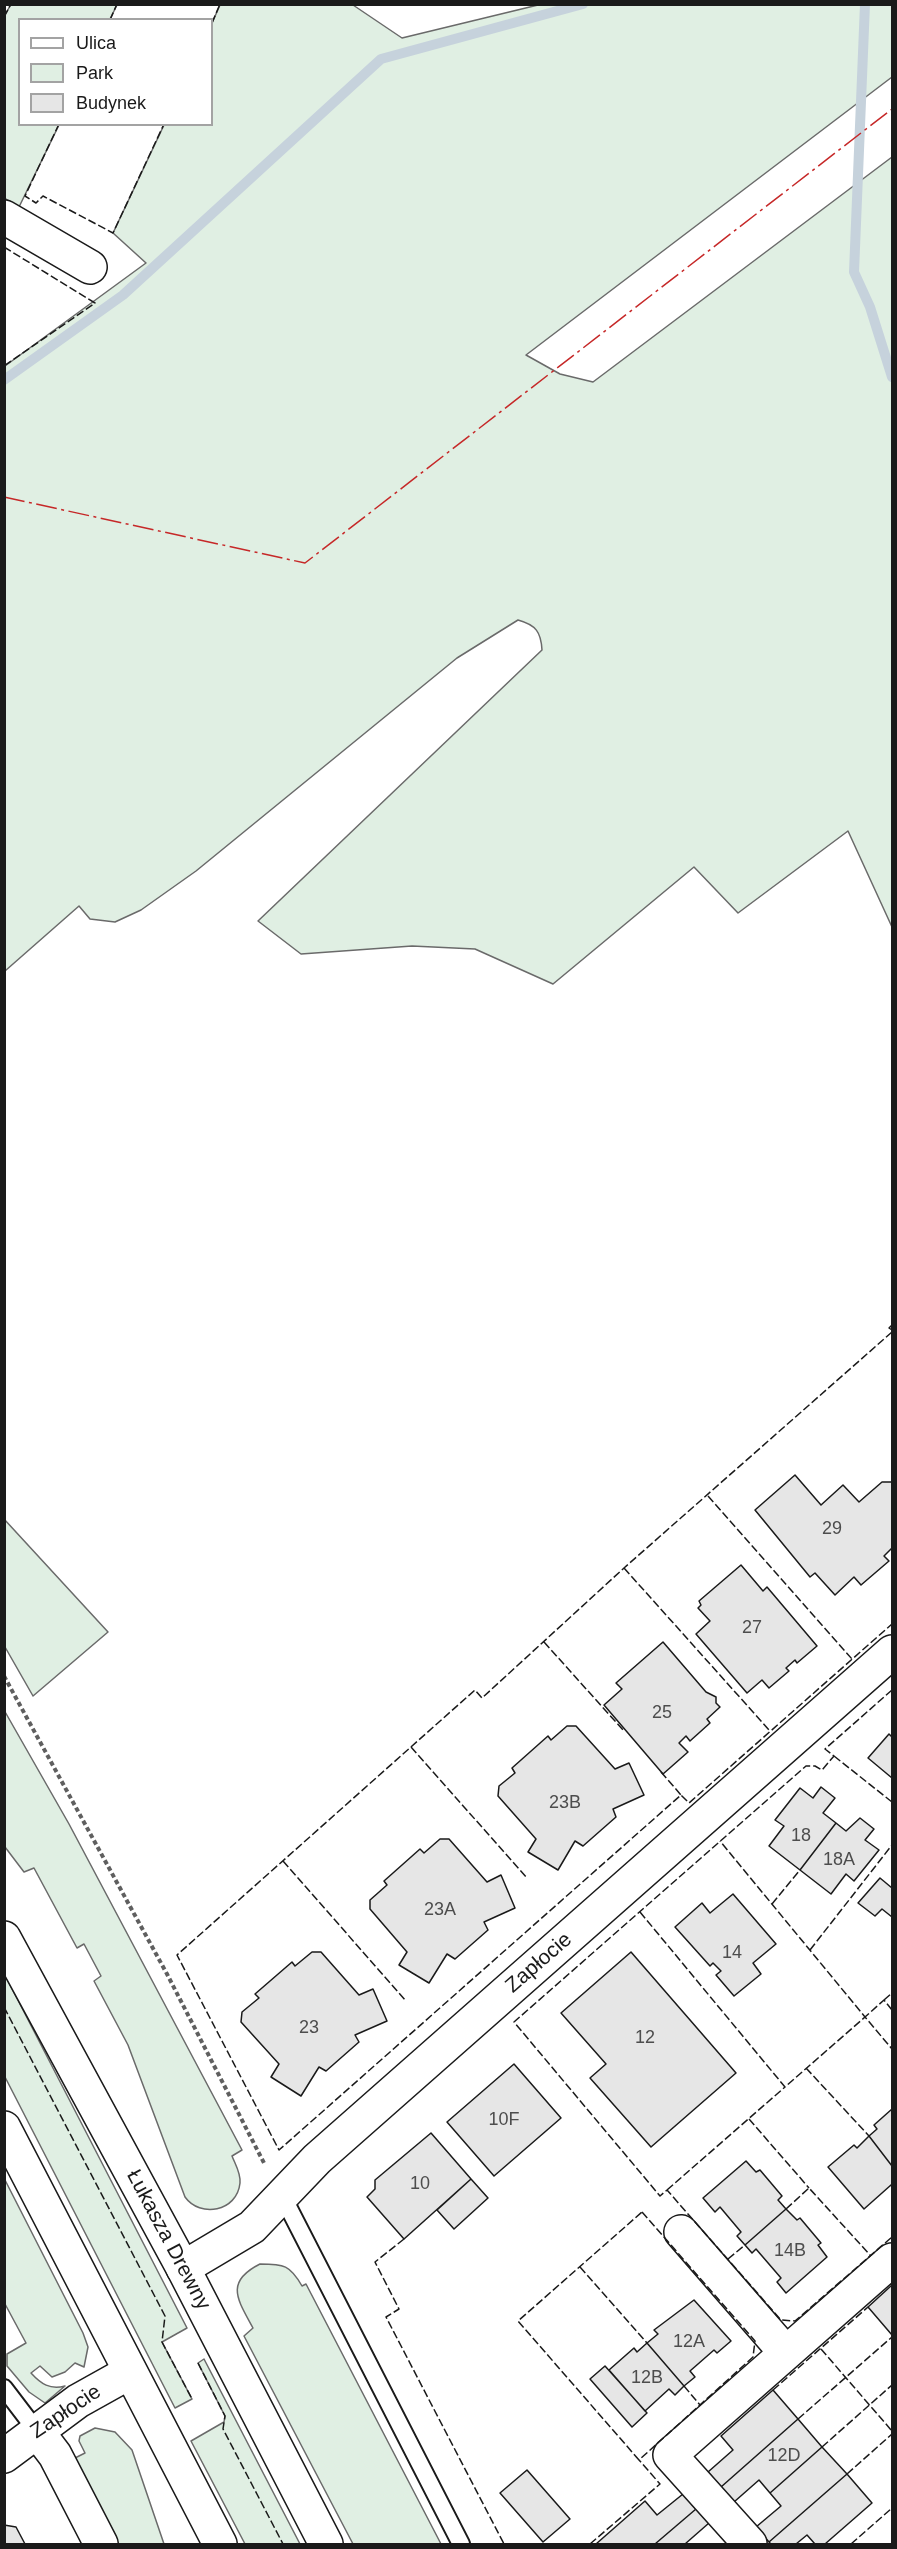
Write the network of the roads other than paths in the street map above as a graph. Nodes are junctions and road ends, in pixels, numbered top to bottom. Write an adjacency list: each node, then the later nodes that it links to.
1 (4, 217): 2 (street)
2 (90, 267)
3 (892, 1652): 6 (street, Zapłocie)
4 (4, 1938): 9 (street, Łukasza Drewny)
5 (4, 2128): 11 (street)
6 (282, 2195): 9 (street, Zapłocie); 18 (lane)
7 (681, 2232): 10 (street)
8 (892, 2260): 10 (street)
9 (183, 2268): 17 (street, Łukasza Drewny)
10 (786, 2353): 19 (street)
11 (130, 2372): 13 (street, Zapłocie); 16 (street)
12 (4, 2388): 13 (lane)
13 (36, 2430): 14 (street, Zapłocie); 15 (street)
14 (4, 2456)
15 (101, 2544)
16 (220, 2544)
17 (326, 2544)
18 (460, 2544)
19 (750, 2544)

